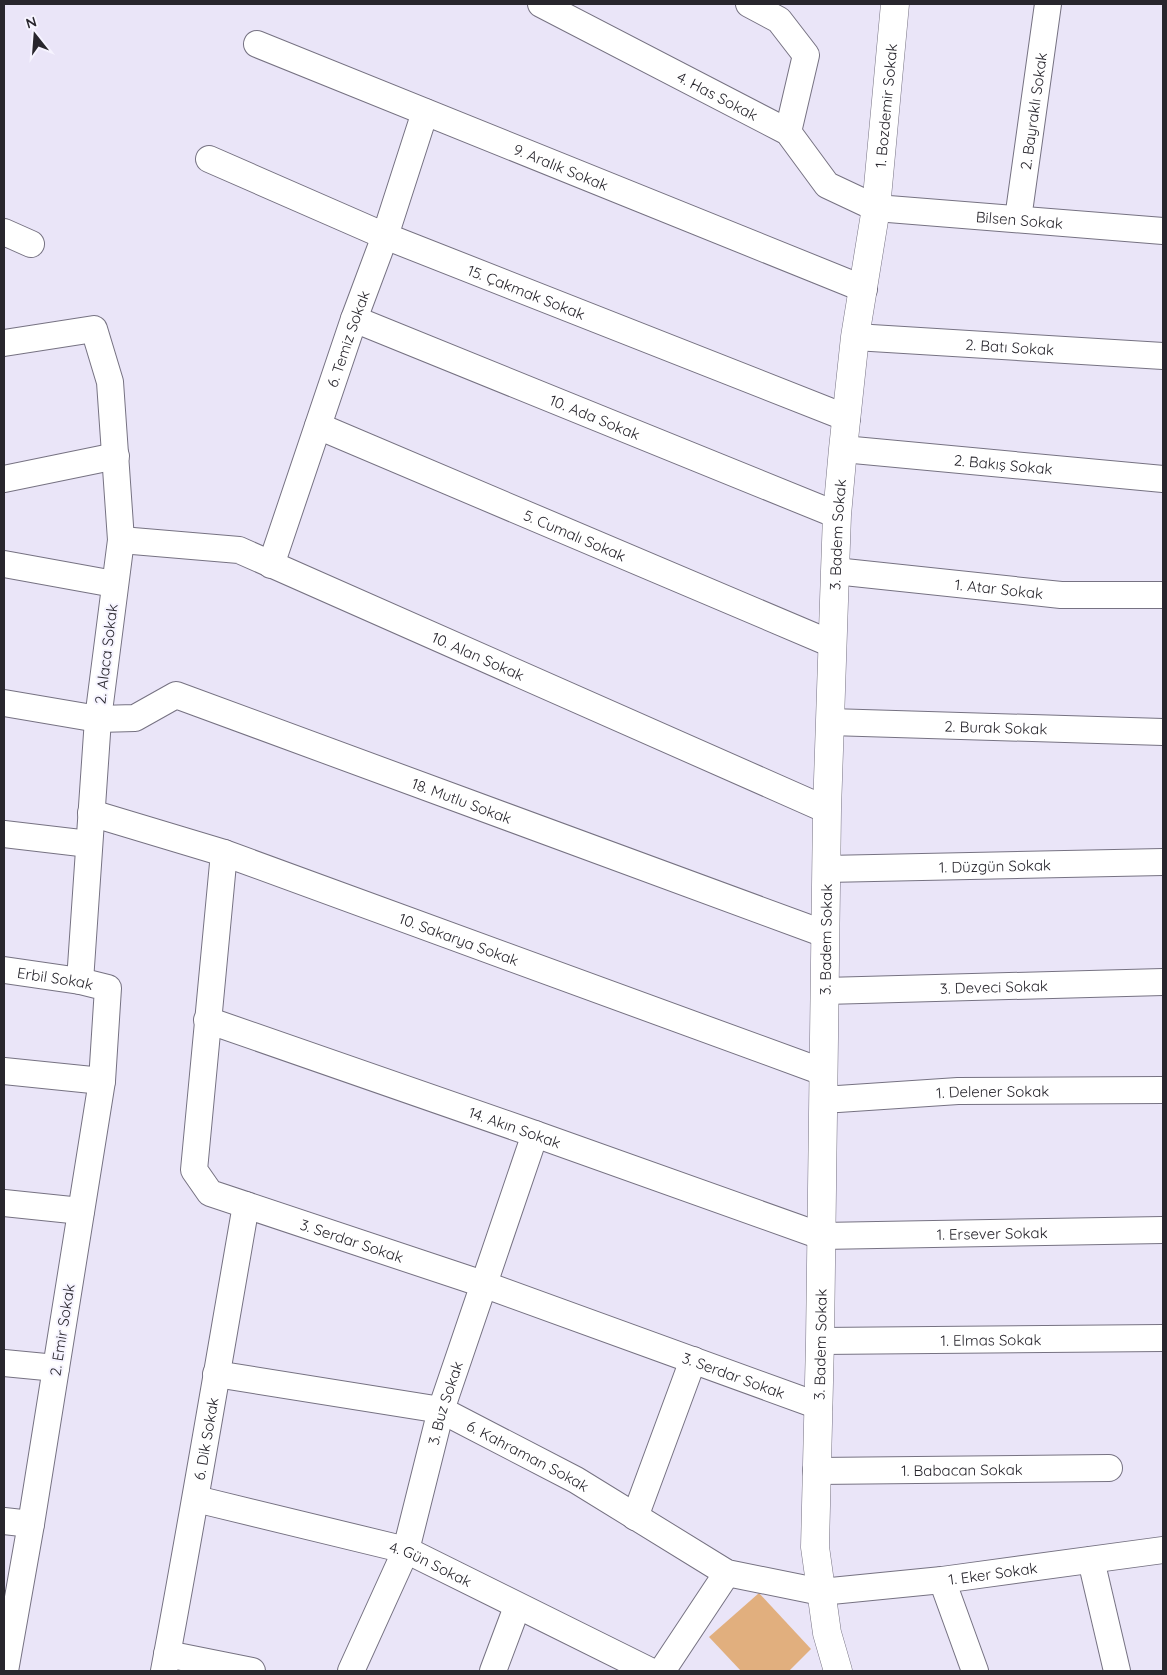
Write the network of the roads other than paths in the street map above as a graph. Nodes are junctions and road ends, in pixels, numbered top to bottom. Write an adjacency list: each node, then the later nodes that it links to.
1 (541, 4): 7 (street, 4. Has Sokak)
2 (749, 4): 7 (street)
3 (896, 4): 9 (street, 1. Bozdemir Sokak)
4 (1048, 4): 10 (street, 2. Bayraklı Sokak)
5 (257, 44): 6 (street, 9. Aralık Sokak)
6 (425, 112): 13 (street, 6. Temiz Sokak); 15 (street, 9. Aralık Sokak)
7 (788, 132): 9 (street, 4. Has Sokak)
8 (209, 159): 13 (street, 15. Çakmak Sokak)
9 (876, 208): 10 (street, Bilsen Sokak); 15 (street, 3. Badem Sokak)
10 (1018, 219): 11 (street, Bilsen Sokak)
11 (1163, 231)
12 (4, 232): 14 (street)
13 (385, 236): 16 (street, 6. Temiz Sokak); 20 (street, 15. Çakmak Sokak)
14 (31, 244)
15 (864, 289): 17 (street, 3. Badem Sokak)
16 (354, 319): 21 (street, 6. Temiz Sokak); 26 (street, 10. Ada Sokak)
17 (855, 337): 19 (street, 2. Batı Sokak); 20 (street, 3. Badem Sokak)
18 (4, 343): 23 (street, 2. Alaca Sokak)
19 (1163, 356)
20 (847, 418): 22 (street, 3. Badem Sokak)
21 (318, 426): 29 (street, 6. Temiz Sokak); 33 (street, 5. Cumalı Sokak)
22 (843, 449): 25 (street, 2. Bakış Sokak); 26 (street, 3. Badem Sokak)
23 (116, 456): 24 (street); 27 (street, 2. Alaca Sokak)
24 (4, 479)
25 (1163, 479)
26 (837, 515): 30 (street, 3. Badem Sokak)
27 (121, 540): 29 (street, 10. Alan Sokak); 31 (street, 2. Alaca Sokak)
28 (4, 564): 31 (street)
29 (271, 565): 38 (street, 10. Alan Sokak)
30 (834, 571): 32 (street, 1. Atar Sokak); 33 (street, 3. Badem Sokak)
31 (114, 584): 35 (street, 2. Alaca Sokak)
32 (1163, 595)
33 (832, 644): 36 (street, 3. Badem Sokak)
34 (4, 704): 35 (street, 18. Mutlu Sokak)
35 (98, 719): 39 (street, 2. Alaca Sokak); 45 (street, 18. Mutlu Sokak)
36 (830, 722): 37 (street, 2. Burak Sokak); 38 (street, 3. Badem Sokak)
37 (1163, 732)
38 (827, 810): 44 (street, 3. Badem Sokak)
39 (91, 813): 41 (street, 2. Alaca Sokak); 42 (street, 10. Sakarya Sokak)
40 (4, 834): 41 (street)
41 (89, 844): 47 (street, 2. Alaca Sokak)
42 (224, 853): 51 (street, 3. Serdar Sokak); 53 (street, 10. Sakarya Sokak)
43 (1163, 862): 44 (street, 1. Düzgün Sokak)
44 (826, 869): 45 (street, 3. Badem Sokak)
45 (825, 934): 50 (street, 3. Badem Sokak)
46 (4, 970): 47 (street, Erbil Sokak)
47 (80, 981): 49 (street, Erbil Sokak)
48 (1163, 982): 50 (street, 3. Deveci Sokak)
49 (108, 988): 54 (street, 2. Emir Sokak)
50 (825, 991): 53 (street, 3. Badem Sokak)
51 (207, 1020): 57 (street, 14. Akın Sokak); 59 (street, 3. Serdar Sokak)
52 (4, 1070): 54 (street)
53 (823, 1072): 56 (street, 3. Badem Sokak)
54 (102, 1081): 60 (street, 2. Emir Sokak)
55 (1163, 1090): 56 (street, 1. Delener Sokak)
56 (823, 1100): 62 (street, 3. Badem Sokak)
57 (535, 1134): 62 (street, 14. Akın Sokak); 63 (street, 3. Buz Sokak)
58 (4, 1203): 60 (street)
59 (246, 1205): 63 (street, 3. Serdar Sokak); 69 (street, 6. Dik Sokak)
60 (81, 1211): 68 (street, 2. Emir Sokak)
61 (1163, 1230): 62 (street, 1. Ersever Sokak)
62 (821, 1236): 65 (street, 3. Badem Sokak)
63 (483, 1284): 66 (street, 3. Serdar Sokak); 71 (street, 3. Buz Sokak)
64 (1163, 1338): 65 (street, 1. Elmas Sokak)
65 (820, 1341): 70 (street, 3. Badem Sokak)
66 (693, 1360): 70 (street, 3. Serdar Sokak); 75 (street)
67 (4, 1363): 68 (street)
68 (56, 1368): 77 (street, 2. Emir Sokak)
69 (216, 1374): 71 (street, 6. Kahraman Sokak); 74 (street, 6. Dik Sokak)
70 (819, 1406): 73 (street, 3. Badem Sokak)
71 (441, 1410): 75 (street, 6. Kahraman Sokak); 78 (street, 3. Buz Sokak)
72 (1109, 1468): 73 (street, 1. Babacan Sokak)
73 (816, 1471): 83 (street, 3. Badem Sokak)
74 (196, 1499): 78 (street, 4. Gün Sokak); 85 (street, 6. Dik Sokak)
75 (635, 1517): 81 (street, 6. Kahraman Sokak)
76 (4, 1522): 77 (street)
77 (31, 1524): 86 (street, 2. Emir Sokak)
78 (406, 1550): 84 (street, 4. Gün Sokak); 88 (street, 3. Buz Sokak)
79 (1163, 1550): 80 (street, 1. Eker Sokak)
80 (1091, 1560): 82 (street, 1. Eker Sokak); 94 (street)
81 (726, 1573): 83 (street, 6. Kahraman Sokak); 91 (street)
82 (942, 1580): 83 (street, 1. Eker Sokak); 93 (street)
83 (821, 1592): 92 (street, 3. Badem Sokak)
84 (517, 1607): 89 (street); 90 (street, 4. Gün Sokak)
85 (166, 1662): 87 (street)
86 (5, 1671)
87 (252, 1671)
88 (352, 1671)
89 (493, 1671)
90 (650, 1671)
91 (662, 1671)
92 (838, 1671)
93 (975, 1671)
94 (1117, 1671)

